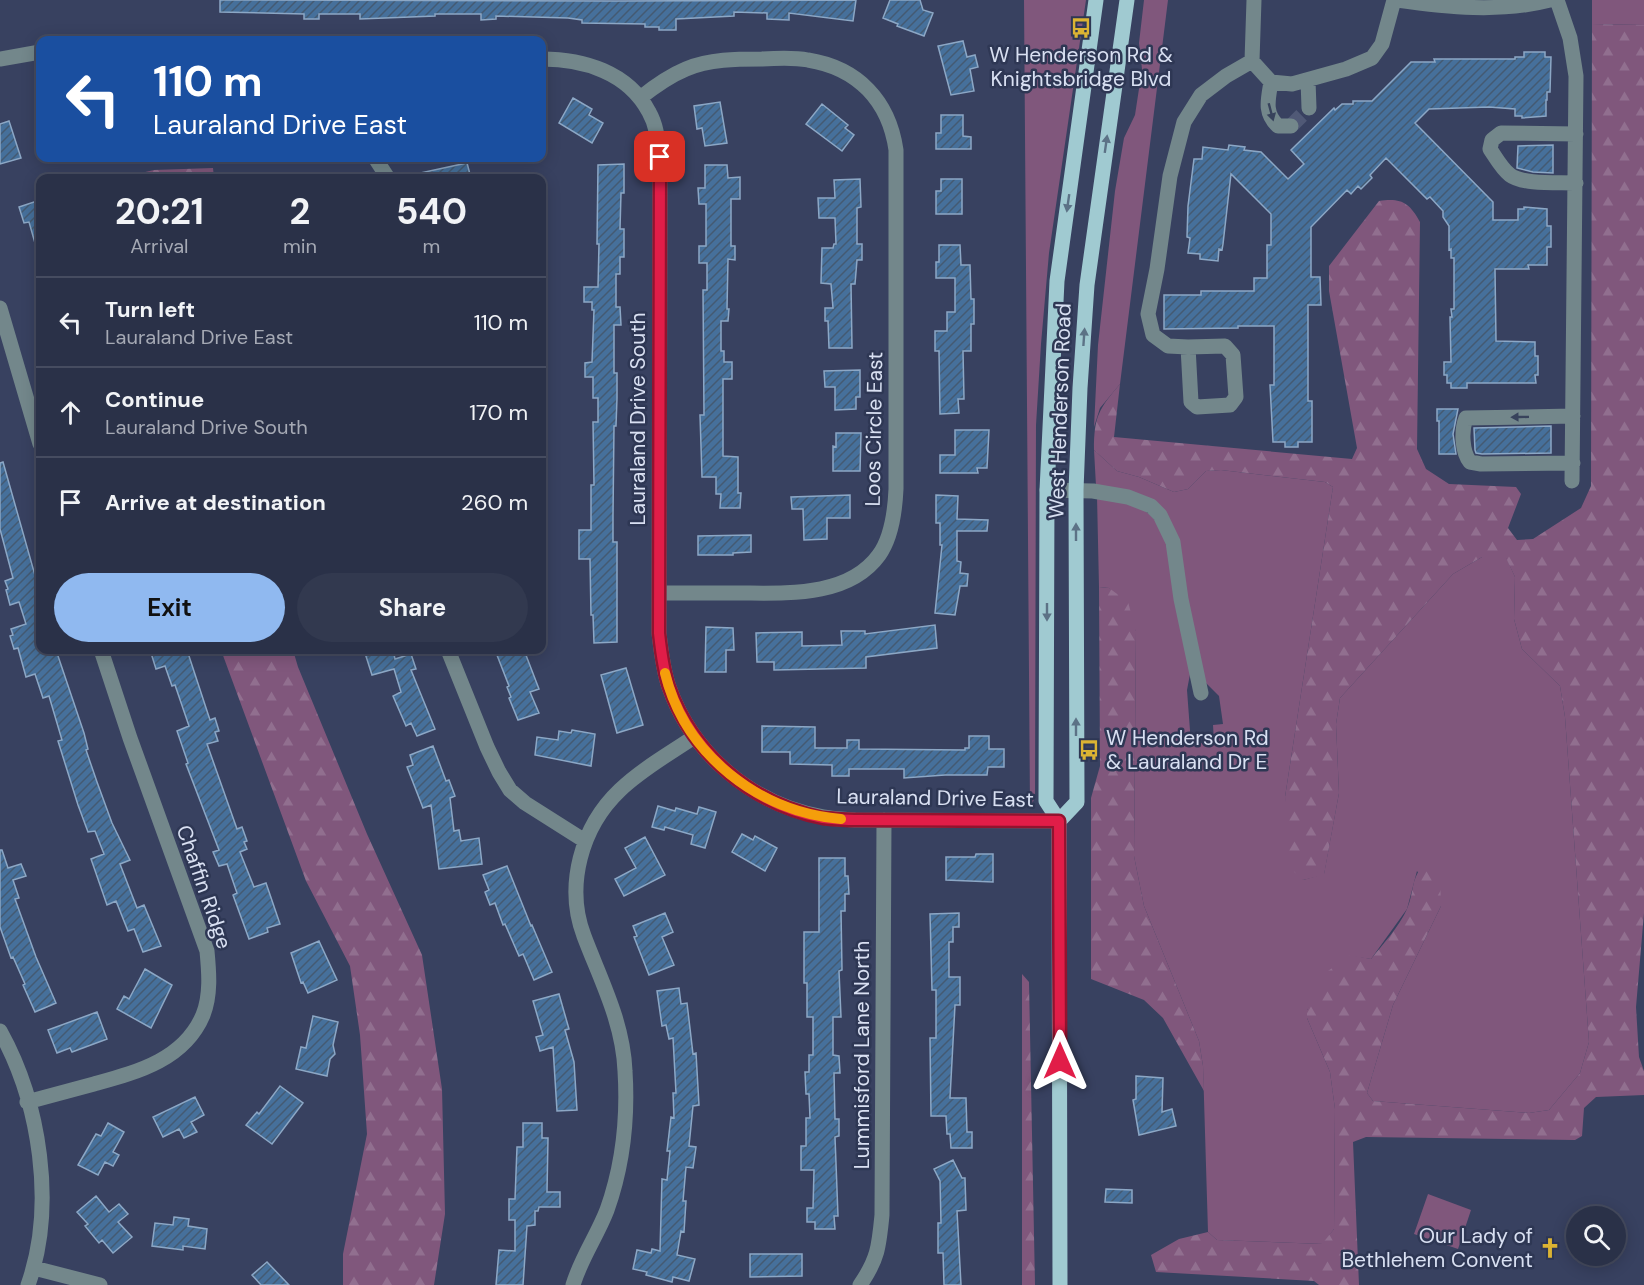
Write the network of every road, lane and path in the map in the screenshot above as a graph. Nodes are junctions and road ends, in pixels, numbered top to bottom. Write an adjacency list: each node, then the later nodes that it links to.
1 (1096, 0): 24 (main road, West Henderson Road, one-way to 24)
2 (1127, 0): 25 (main road, West Henderson Road, one-way to 2)
3 (1254, 0): 10 (street)
4 (1395, 0): 5 (street); 11 (street)
5 (1550, 0)
6 (1557, 0): 16 (street)
7 (36, 53): 8 (street)
8 (0, 59)
9 (546, 59): 13 (street)
10 (1252, 61): 12 (street); 19 (street)
11 (1308, 80): 12 (street); 14 (street)
12 (1271, 82): 15 (street, one-way to 15)
13 (640, 98): 26 (street, Lauraland Drive South); 26 (street, Loos Circle East)
14 (1309, 108)
15 (1291, 126)
16 (1576, 134): 17 (street); 17 (street)
17 (1576, 183): 20 (street)
18 (0, 308): 21 (street)
19 (1188, 347): 19 (street)
20 (1573, 416): 22 (street); 22 (street, one-way to 22)
21 (36, 430)
22 (1573, 463): 23 (street)
23 (1572, 481)
24 (1047, 490): 25 (street); 32 (main road, West Henderson Road, one-way to 32)
25 (1076, 490): 29 (street); 32 (main road, West Henderson Road, one-way to 25)
26 (659, 593): 30 (street, Lauraland Drive South)
27 (103, 654): 35 (street, Chaffin Ridge)
28 (450, 654): 33 (street)
29 (1201, 693)
30 (694, 737): 31 (street, Lauraland Drive East); 33 (street)
31 (884, 820): 32 (street, Lauraland Drive East); 40 (street, Lummisford Lane North)
32 (1059, 821): 41 (main road, West Henderson Road)
33 (585, 841): 39 (street)
34 (0, 1030): 35 (street)
35 (27, 1102): 36 (street)
36 (34, 1268): 37 (street); 38 (street)
37 (28, 1285)
38 (100, 1285)
39 (573, 1285)
40 (860, 1285)
41 (1060, 1285)

